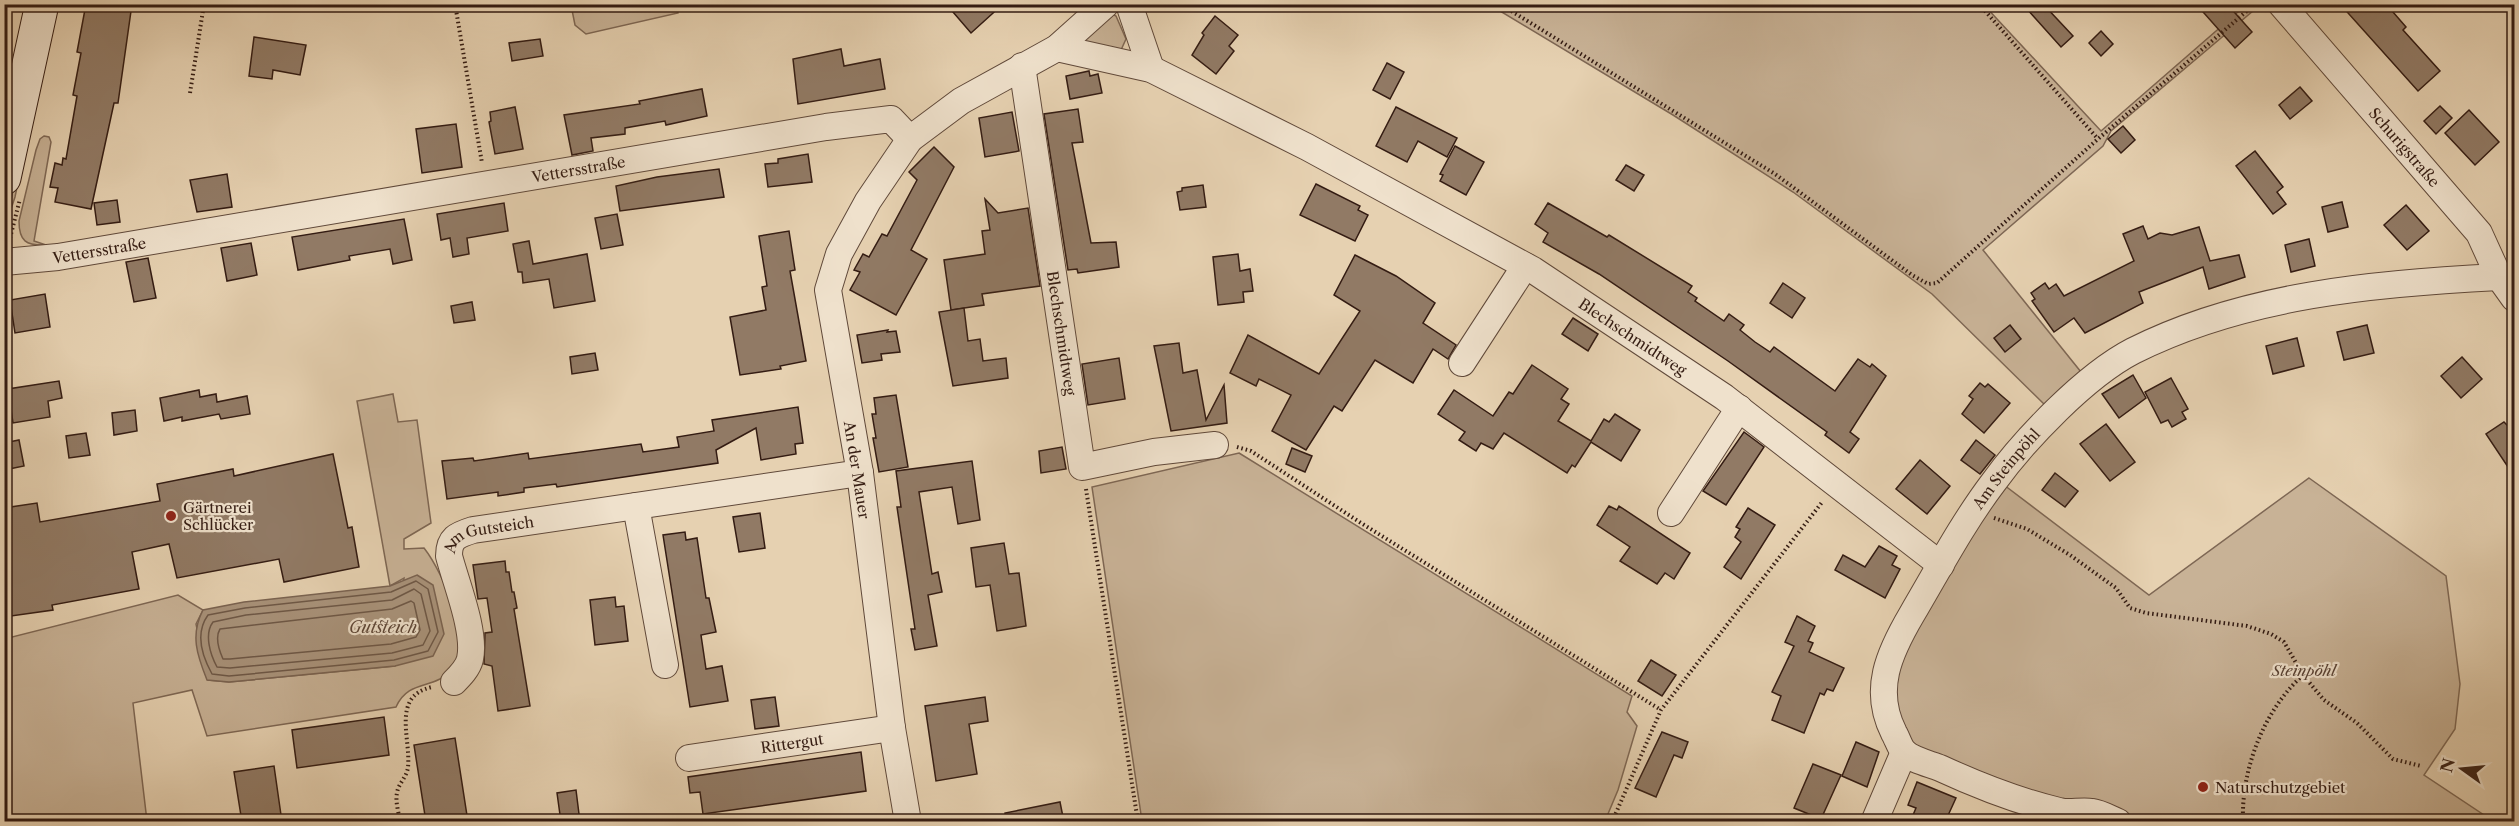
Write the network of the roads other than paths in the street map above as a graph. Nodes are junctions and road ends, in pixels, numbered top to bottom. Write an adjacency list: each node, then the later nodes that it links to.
1 (42, 4): 9 (street)
2 (1106, 4): 5 (street)
3 (1129, 4): 7 (street)
4 (2281, 4): 12 (street, Schurigstraße)
5 (1057, 48): 6 (street); 7 (street, Blechschmidtweg)
6 (1022, 66): 8 (street); 16 (street, Blechschmidtweg)
7 (1151, 69): 11 (street, Blechschmidtweg)
8 (910, 139): 10 (street, Vettersstraße); 17 (street, An der Mauer)
9 (4, 178)
10 (4, 262)
11 (1525, 266): 14 (street); 15 (street, Blechschmidtweg)
12 (2499, 277): 13 (street, Schurigstraße); 20 (street, Am Steinpöhl)
13 (2514, 298)
14 (1462, 363)
15 (1739, 408): 19 (street); 20 (street, Blechschmidtweg)
16 (1215, 445)
17 (860, 473): 18 (street, Am Gutsteich); 23 (street, An der Mauer)
18 (636, 506): 21 (street); 22 (street, Am Gutsteich)
19 (1671, 513)
20 (1941, 566): 24 (street, Am Steinpöhl)
21 (665, 665)
22 (454, 682)
23 (892, 728): 25 (street, Rittergut); 26 (street, An der Mauer)
24 (1904, 752): 27 (street); 28 (street)
25 (689, 758)
26 (908, 822)
27 (1874, 822)
28 (2118, 822)

